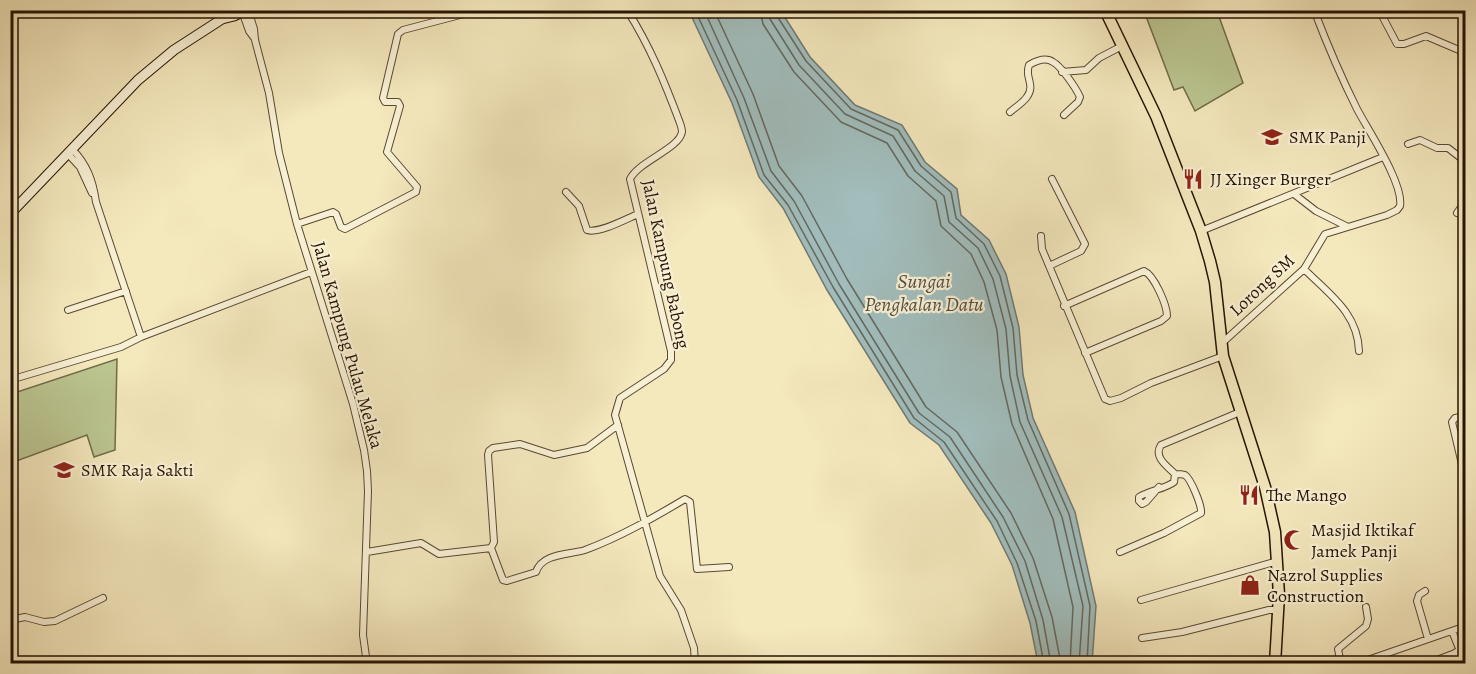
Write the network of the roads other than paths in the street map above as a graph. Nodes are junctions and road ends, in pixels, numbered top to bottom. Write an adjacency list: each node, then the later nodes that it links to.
1 (231, 10): 10 (main road)
2 (479, 10): 27 (street)
3 (519, 10): 4 (street)
4 (532, 10)
5 (627, 10): 26 (street, Jalan Kampung Babong)
6 (1105, 10): 11 (main road)
7 (1379, 10): 12 (street)
8 (245, 11): 10 (main road); 27 (street, Jalan Kampung Pulau Melaka)
9 (1317, 11): 18 (street)
10 (221, 19): 17 (main road)
11 (1122, 46): 13 (street); 29 (main road)
12 (1466, 53)
13 (1062, 72): 14 (street); 15 (street)
14 (1010, 112)
15 (1064, 115)
16 (1408, 144): 19 (street)
17 (70, 152): 25 (main road); 34 (street)
18 (1383, 157): 22 (street); 28 (street, Lorong SM)
19 (1466, 162)
20 (1052, 180): 31 (street)
21 (566, 192): 26 (street)
22 (1294, 194): 28 (street); 29 (street)
23 (1466, 200): 24 (street)
24 (1457, 213)
25 (10, 214)
26 (638, 214): 45 (street, Jalan Kampung Babong)
27 (297, 224): 33 (street, Jalan Kampung Pulau Melaka)
28 (1348, 227): 32 (street, Lorong SM)
29 (1201, 231): 38 (main road)
30 (1041, 236): 31 (street)
31 (1048, 266): 35 (street)
32 (1304, 269): 38 (street, Lorong SM); 39 (street)
33 (311, 272): 37 (street); 51 (street, Jalan Kampung Pulau Melaka)
34 (126, 291): 36 (street); 37 (street)
35 (1064, 306): 40 (street); 40 (street)
36 (68, 310)
37 (141, 337): 42 (street)
38 (1222, 344): 41 (main road)
39 (1359, 351)
40 (1085, 353): 41 (street)
41 (1223, 356): 43 (main road)
42 (10, 380)
43 (1240, 412): 46 (street); 53 (main road)
44 (1466, 416): 47 (street)
45 (618, 425): 49 (street, Jalan Kampung Babong); 50 (street)
46 (1175, 474): 48 (street); 52 (street)
47 (1466, 481)
48 (1159, 488)
49 (645, 523): 50 (street); 54 (street); 67 (street, Jalan Kampung Babong)
50 (491, 548): 51 (street)
51 (367, 552): 66 (street, Jalan Kampung Pulau Melaka)
52 (1120, 552)
53 (1278, 561): 57 (street); 59 (main road)
54 (729, 567)
55 (1425, 591): 64 (street)
56 (103, 598): 60 (street)
57 (1141, 600)
58 (1366, 607): 69 (street)
59 (1278, 610): 63 (street); 68 (main road)
60 (10, 620)
61 (1466, 626): 62 (street)
62 (1452, 631): 64 (street); 65 (street)
63 (1142, 638)
64 (1428, 639): 70 (street)
65 (1461, 651): 71 (street); 72 (street)
66 (367, 663)
67 (695, 663)
68 (1275, 663)
69 (1341, 663)
70 (1356, 663)
71 (1426, 663)
72 (1460, 663)

